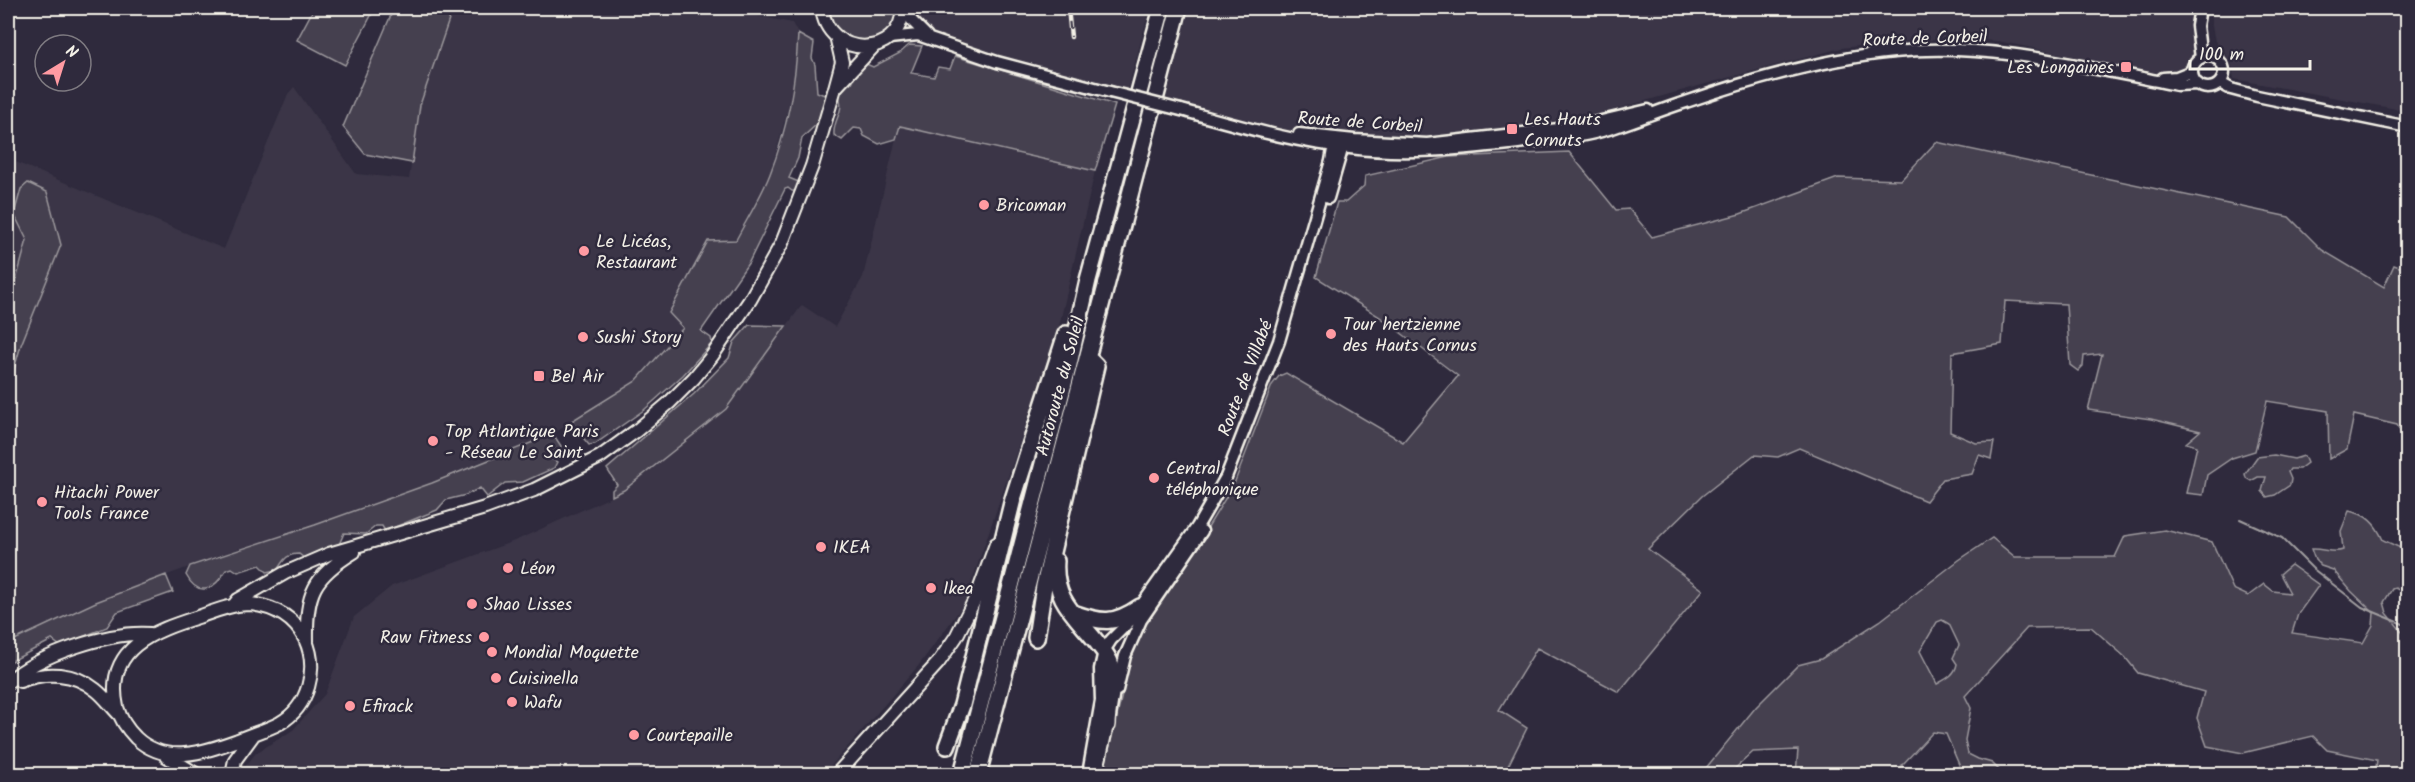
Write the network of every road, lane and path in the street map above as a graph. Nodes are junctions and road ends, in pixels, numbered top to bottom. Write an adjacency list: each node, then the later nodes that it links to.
1 (822, 8): 7 (main road)
2 (904, 8): 8 (main road); 9 (street, Route de Corbeil)
3 (1162, 8): 20 (highway, Autoroute du Soleil)
4 (1179, 8): 21 (highway, Autoroute du Soleil)
5 (2200, 8): 6 (street)
6 (2197, 26): 11 (street); 12 (street)
7 (836, 36): 10 (main road); 17 (main road)
8 (889, 38): 9 (street, Route de Corbeil); 10 (main road)
9 (930, 38): 19 (street, Route de Corbeil, bridge)
10 (874, 46): 17 (main road)
11 (2201, 58): 12 (street); 13 (street)
12 (2216, 58): 15 (street)
13 (2192, 71): 14 (street, Route de Corbeil); 16 (street)
14 (2145, 78): 16 (street, Route de Corbeil); 19 (street, Route de Corbeil)
15 (2220, 83): 16 (street); 18 (street)
16 (2198, 84)
17 (835, 88): 24 (main road)
18 (2408, 127)
19 (1339, 143): 26 (street, Route de Villabé); 34 (street, Route de Villabé)
20 (1088, 280): 22 (highway); 41 (highway, Autoroute du Soleil)
21 (1088, 358): 23 (highway); 42 (highway, Autoroute du Soleil)
22 (1013, 499): 36 (highway); 40 (main road)
23 (1059, 525): 27 (highway); 29 (highway)
24 (359, 547): 25 (main road); 30 (main road)
25 (234, 605): 28 (main road); 30 (main road)
26 (1140, 607): 27 (highway); 31 (street, Route de Villabé)
27 (1073, 613): 31 (highway)
28 (150, 634): 32 (main road); 33 (main road)
29 (1036, 638)
30 (308, 645): 35 (main road)
31 (1104, 651): 34 (highway); 43 (street)
32 (8, 683): 33 (main road)
33 (120, 715): 37 (main road)
34 (1107, 725): 44 (main road, Route de Villabé)
35 (255, 733): 37 (main road); 39 (main road)
36 (948, 746)
37 (159, 752): 38 (main road)
38 (196, 774)
39 (232, 774)
40 (837, 774)
41 (962, 774)
42 (978, 774)
43 (1088, 774)
44 (1096, 774)

